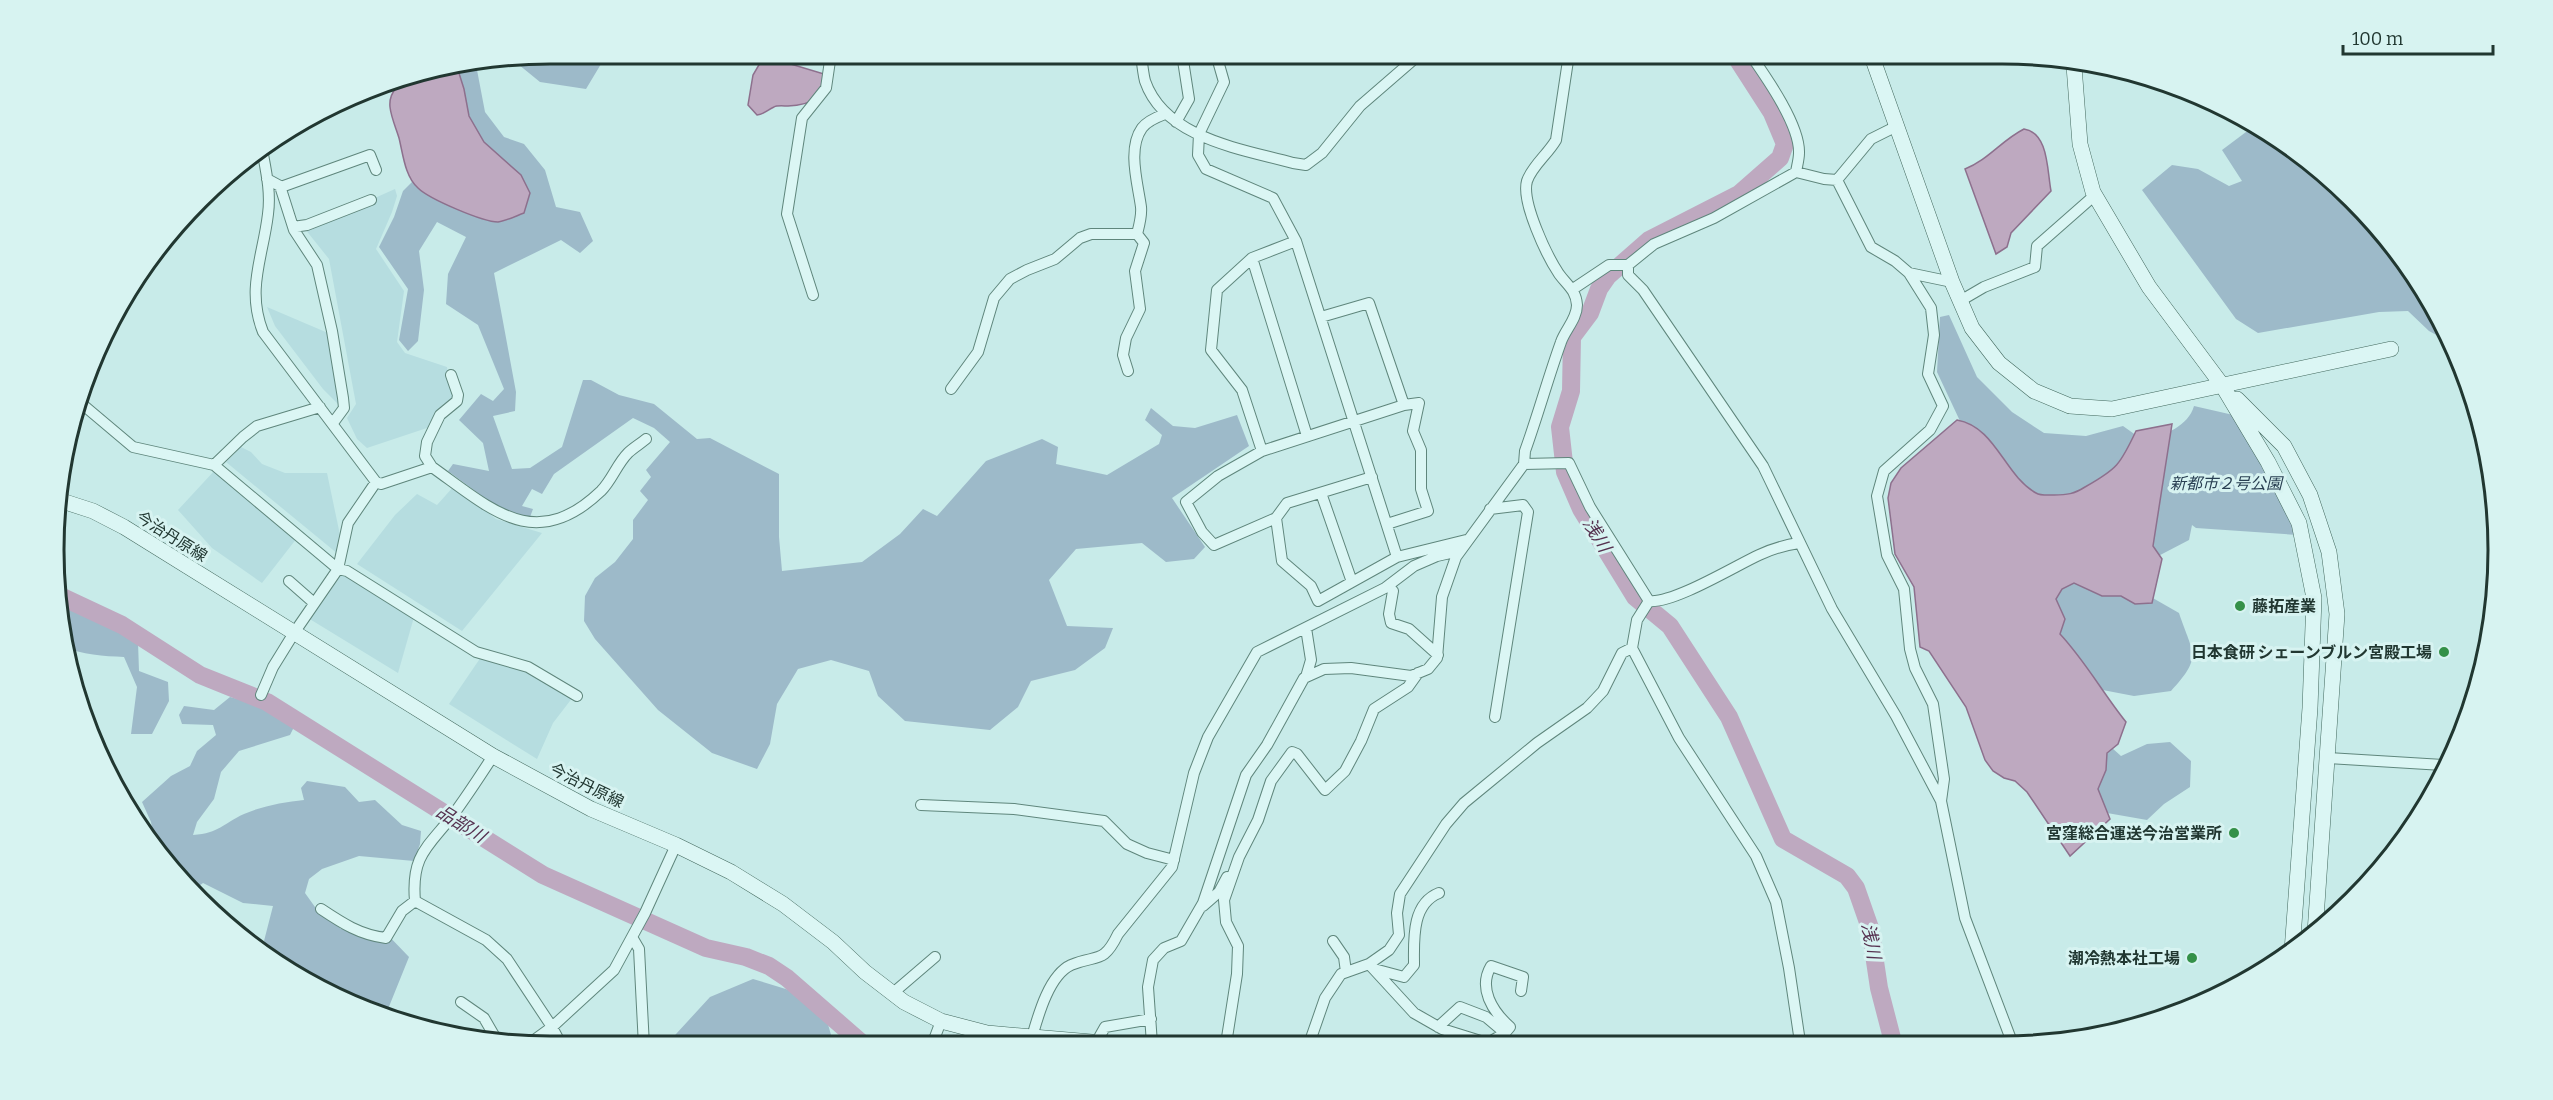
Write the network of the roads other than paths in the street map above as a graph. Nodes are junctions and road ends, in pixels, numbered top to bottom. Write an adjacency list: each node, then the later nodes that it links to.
1 (830, 64): 30 (street)
2 (1143, 64): 10 (street)
3 (1184, 64): 11 (street)
4 (1219, 64): 13 (street)
5 (1408, 64): 13 (street)
6 (1567, 64): 29 (street)
7 (1757, 64): 16 (street)
8 (1875, 64): 12 (street)
9 (2074, 70): 20 (street)
10 (1165, 114): 11 (street); 23 (street)
11 (1176, 122): 13 (street)
12 (1898, 126): 18 (street); 28 (street)
13 (1199, 134): 24 (street)
14 (264, 158): 17 (street)
15 (376, 170): 19 (street)
16 (1796, 172): 18 (street); 26 (street)
17 (267, 179): 19 (street); 40 (street)
18 (1837, 180): 27 (street)
19 (281, 188): 22 (street)
20 (2095, 195): 31 (street); 36 (street)
21 (371, 200): 22 (street)
22 (293, 227): 42 (street)
23 (1137, 234): 34 (street); 37 (street)
24 (1296, 241): 25 (street); 32 (street)
25 (1252, 258): 43 (street); 45 (street)
26 (1628, 265): 29 (street); 57 (street)
27 (1909, 273): 28 (street); 78 (street)
28 (1952, 282): 31 (street)
29 (1574, 289): 46 (street)
30 (813, 295)
31 (1960, 301): 36 (street)
32 (1321, 317): 38 (street); 41 (street)
33 (2391, 349): 36 (street)
34 (1128, 371)
35 (451, 375): 48 (street)
36 (2222, 385): 76 (street); 89 (street)
37 (951, 389)
38 (1404, 405): 41 (street); 55 (street)
39 (86, 407): 47 (street)
40 (320, 407): 42 (street); 47 (street)
41 (1354, 421): 43 (street); 49 (street)
42 (333, 423): 50 (street)
43 (1307, 436): 45 (street)
44 (646, 439): 48 (street)
45 (1262, 451): 54 (street)
46 (1524, 464): 53 (street); 64 (street)
47 (214, 465): 60 (street)
48 (432, 467): 50 (street)
49 (1372, 477): 51 (street); 55 (street)
50 (376, 482): 60 (street)
51 (1321, 493): 54 (street); 62 (street)
52 (67, 503): 67 (street, 今治丹原線)
53 (1490, 509): 56 (street); 74 (street)
54 (1276, 518): 62 (street)
55 (1387, 524): 59 (street)
56 (1466, 540): 58 (street); 59 (street)
57 (1799, 543): 64 (street); 78 (street)
58 (1459, 551): 63 (street); 69 (street)
59 (1397, 557): 62 (street)
60 (338, 569): 65 (street); 73 (street)
61 (289, 582): 65 (street)
62 (1352, 582)
63 (1388, 586): 66 (street); 69 (street)
64 (1649, 601): 68 (street)
65 (314, 603): 67 (street)
66 (1306, 628): 71 (street); 82 (street)
67 (294, 633): 72 (street); 75 (street, 今治丹原線)
68 (1632, 648): 92 (street); 115 (street)
69 (1438, 655): 70 (street)
70 (1418, 673): 71 (street); 81 (street)
71 (1306, 677): 85 (street)
72 (261, 695)
73 (577, 696)
74 (1495, 717)
75 (493, 756): 80 (street, 今治丹原線); 84 (street)
76 (2328, 758): 77 (street); 87 (street)
77 (2438, 765)
78 (1941, 801): 116 (street)
79 (921, 805): 82 (street)
80 (676, 845): 88 (street); 95 (street, 今治丹原線)
81 (1239, 857): 85 (street); 111 (street)
82 (1174, 860): 108 (street)
83 (1439, 893): 92 (street)
84 (415, 901): 86 (street); 99 (street)
85 (1200, 908): 97 (street)
86 (321, 909)
87 (2316, 921)
88 (632, 937): 99 (street); 105 (street)
89 (2293, 939)
90 (1333, 941): 93 (street)
91 (935, 957): 95 (street)
92 (1371, 966): 93 (street); 100 (street)
93 (1347, 972): 112 (street)
94 (1521, 991): 102 (street)
95 (892, 993): 98 (street, 今治丹原線)
96 (461, 1002): 101 (street)
97 (1150, 1019): 109 (street); 110 (street)
98 (941, 1021): 106 (street); 107 (street, 今治丹原線)
99 (552, 1027): 103 (street); 104 (street)
100 (1438, 1027): 102 (street); 113 (street)
101 (492, 1031)
102 (1505, 1033): 114 (street)
103 (540, 1035)
104 (557, 1036)
105 (643, 1036)
106 (935, 1036)
107 (1010, 1036)
108 (1033, 1036)
109 (1099, 1036)
110 (1151, 1036)
111 (1227, 1036)
112 (1312, 1036)
113 (1466, 1036)
114 (1500, 1036)
115 (1799, 1036)
116 (2010, 1036)

